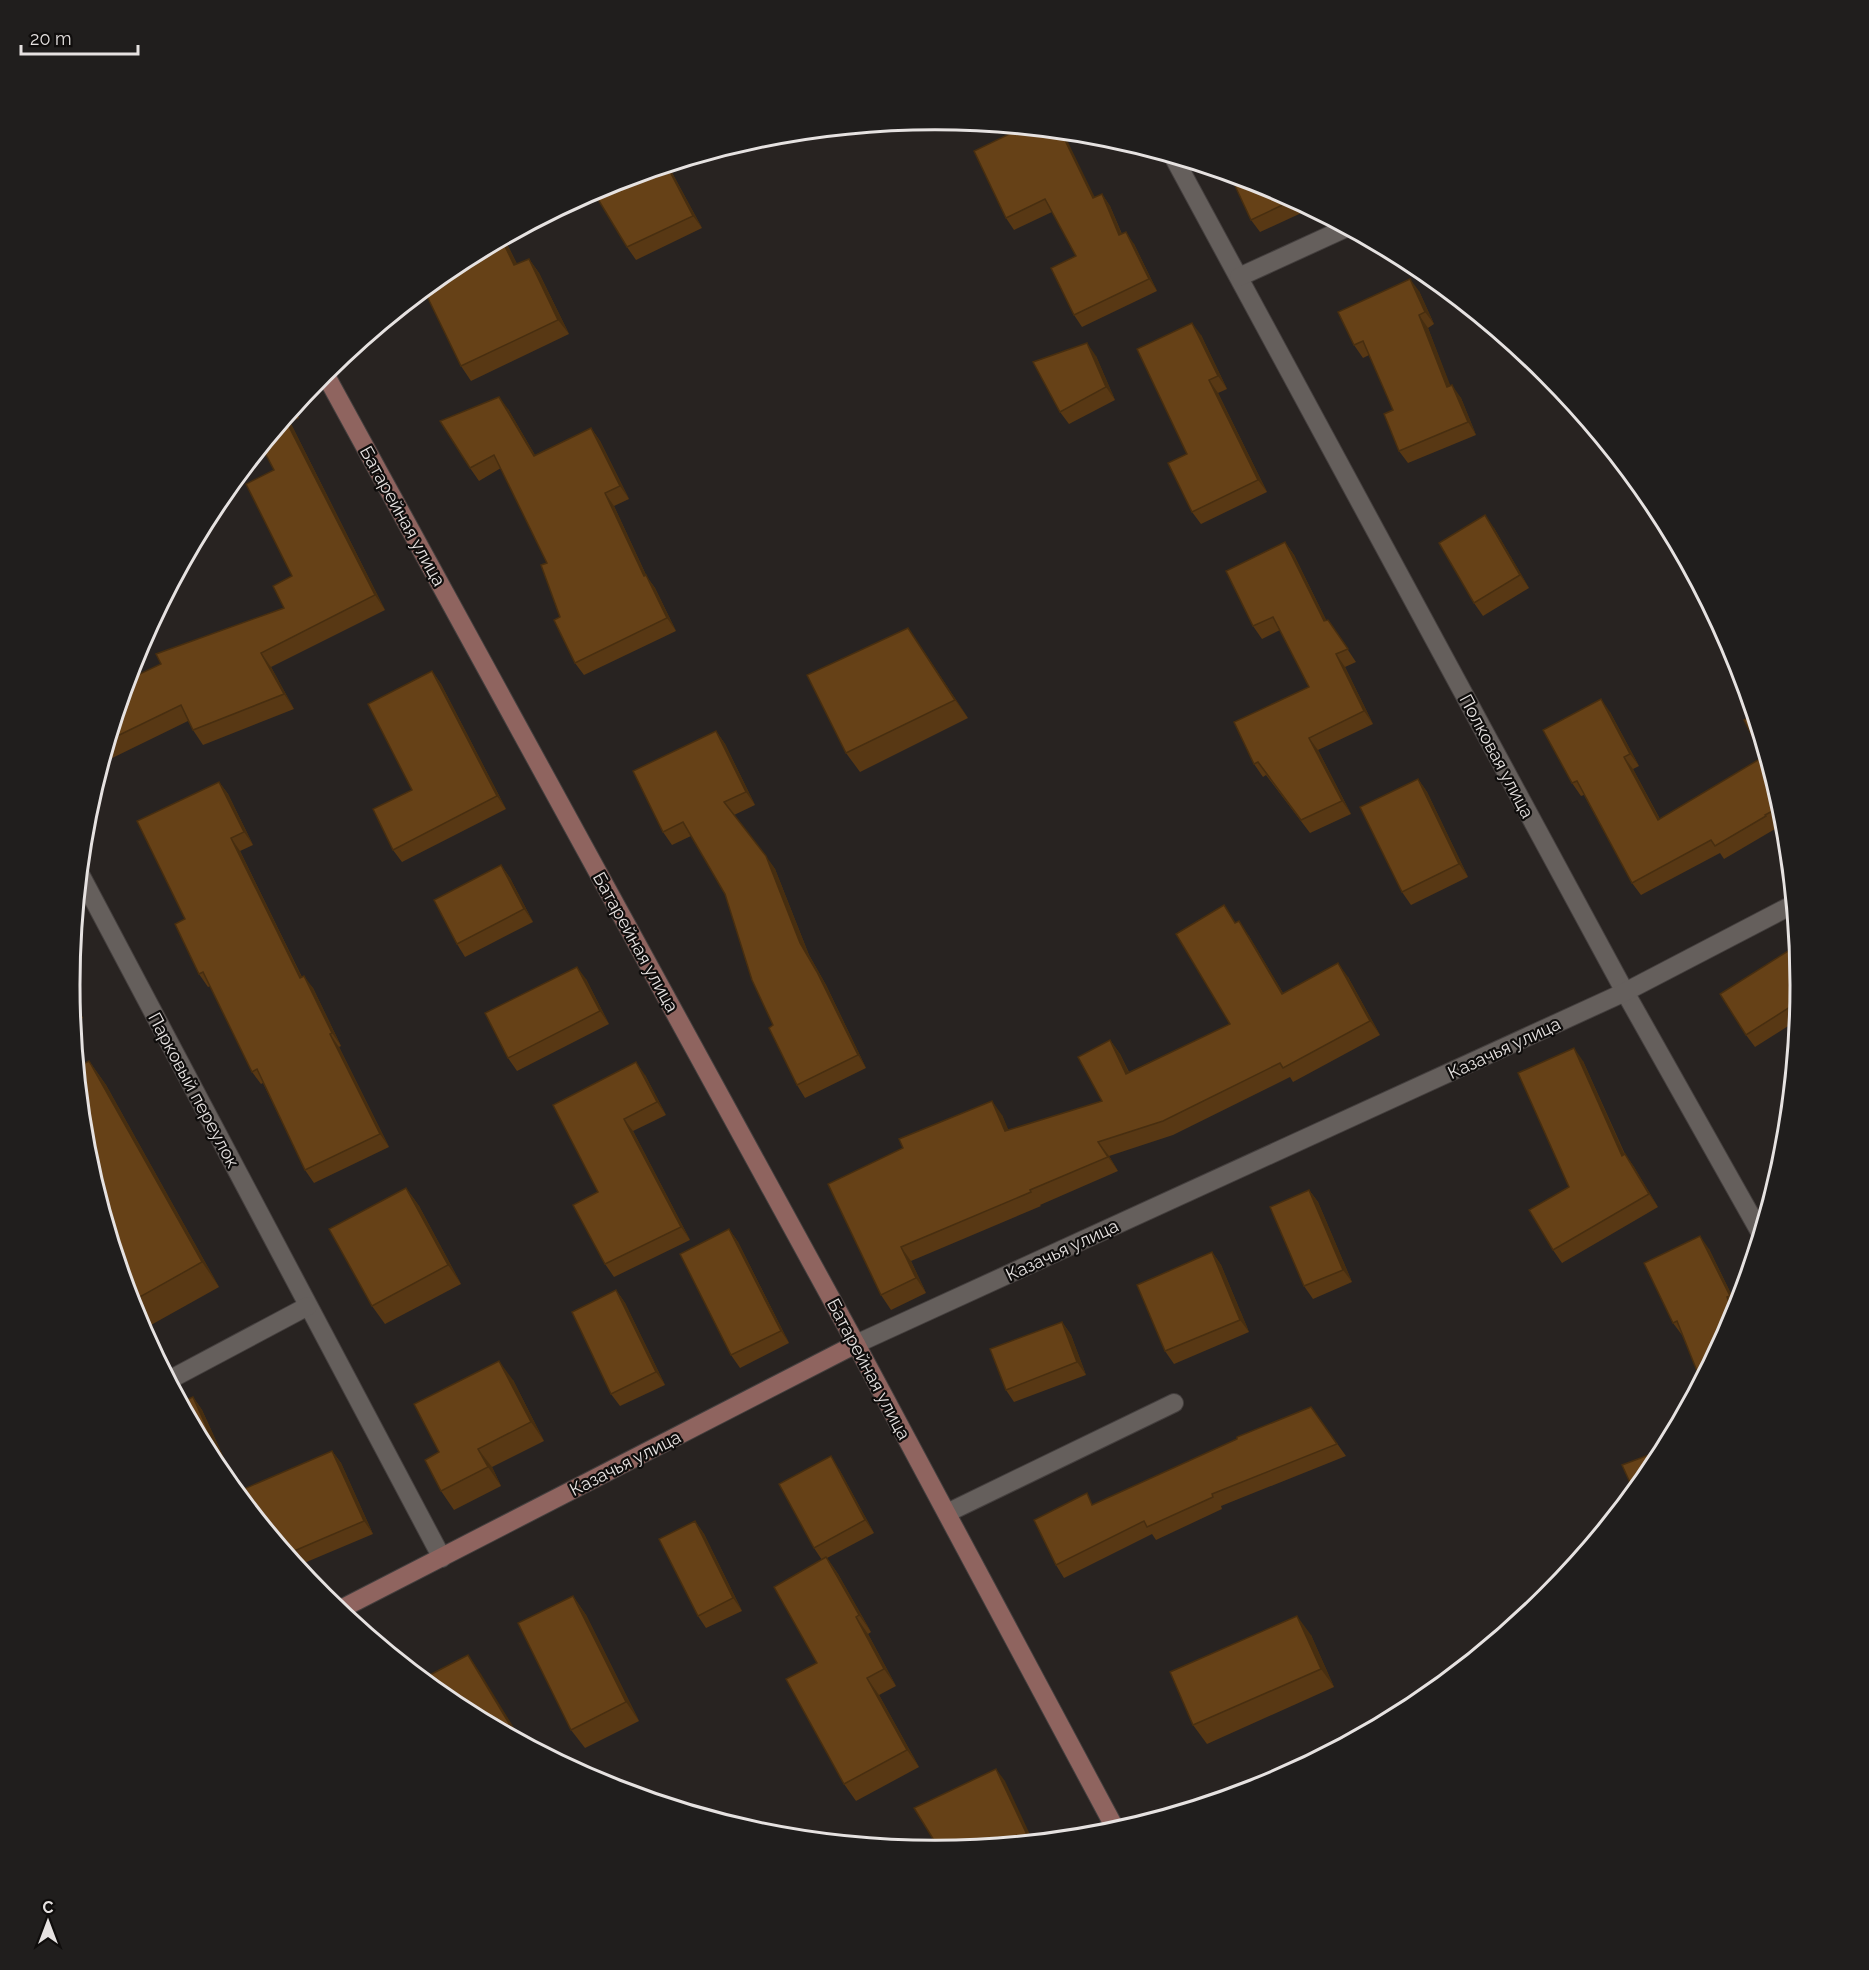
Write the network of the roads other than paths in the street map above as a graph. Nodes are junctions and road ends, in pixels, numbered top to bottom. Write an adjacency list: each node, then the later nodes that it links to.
1 (1178, 166): 3 (street, Полковая улица)
2 (1338, 232): 3 (street)
3 (1239, 277): 7 (street, Полковая улица)
4 (329, 381): 10 (street, Батарейная улица)
5 (86, 885): 9 (street, Парковый переулок)
6 (1786, 908): 7 (street, Казачья улица)
7 (1624, 992): 8 (street, Полковая улица); 10 (street, Казачья улица)
8 (1755, 1223)
9 (308, 1306): 11 (street); 14 (street, Парковый переулок)
10 (856, 1344): 13 (street, Батарейная улица); 14 (street, Казачья улица)
11 (175, 1377)
12 (1174, 1403): 13 (street)
13 (947, 1513): 16 (street, Батарейная улица)
14 (442, 1558): 15 (street, Казачья улица)
15 (347, 1606)
16 (1111, 1822)

